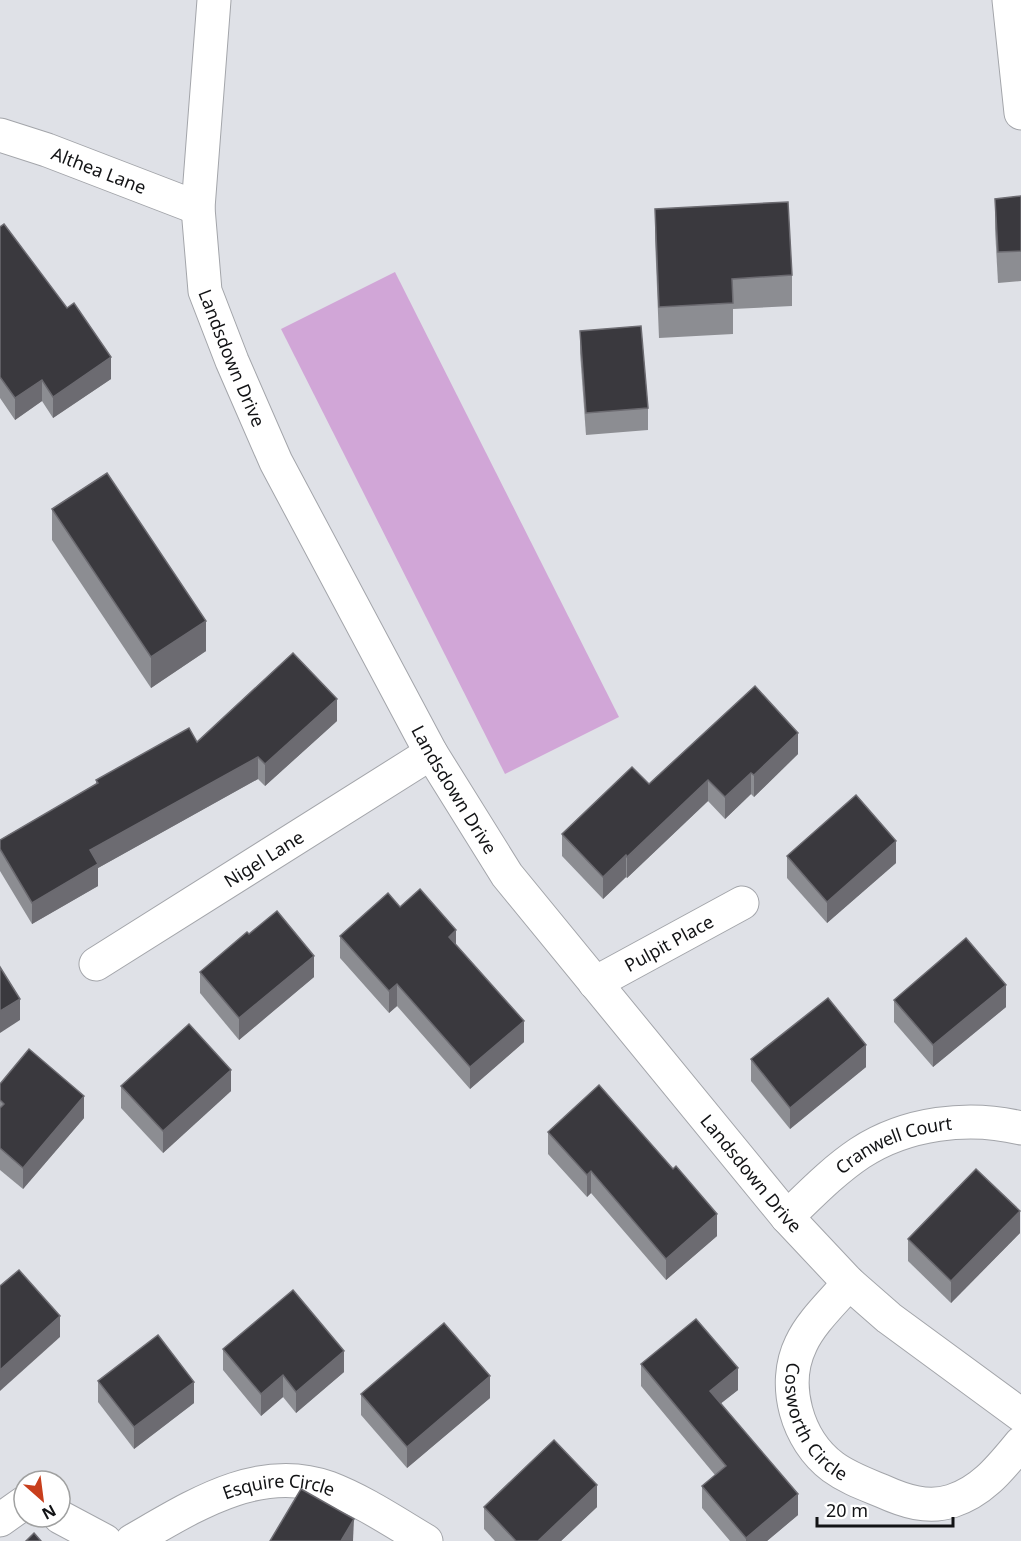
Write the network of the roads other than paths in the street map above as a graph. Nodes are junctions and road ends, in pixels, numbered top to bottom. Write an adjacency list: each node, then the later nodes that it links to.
1 (214, 0): 5 (street, Landsdown Drive)
2 (1009, 0): 3 (street)
3 (1021, 113)
4 (0, 135): 5 (street, Althea Lane)
5 (198, 208): 6 (street, Landsdown Drive)
6 (430, 753): 8 (street, Nigel Lane); 9 (street, Landsdown Drive)
7 (742, 903): 9 (street, Pulpit Place)
8 (96, 964)
9 (595, 982): 11 (street, Landsdown Drive)
10 (1021, 1128): 11 (street, Cranwell Court)
11 (787, 1217): 12 (street, Landsdown Drive)
12 (849, 1283): 13 (street, Landsdown Drive); 14 (street, Cosworth Circle)
13 (1021, 1415)
14 (1021, 1443)
15 (12, 1510): 16 (street)
16 (0, 1520)
17 (72, 1523): 18 (street)
18 (105, 1541)
19 (132, 1541): 20 (street, Esquire Circle)
20 (426, 1541)

